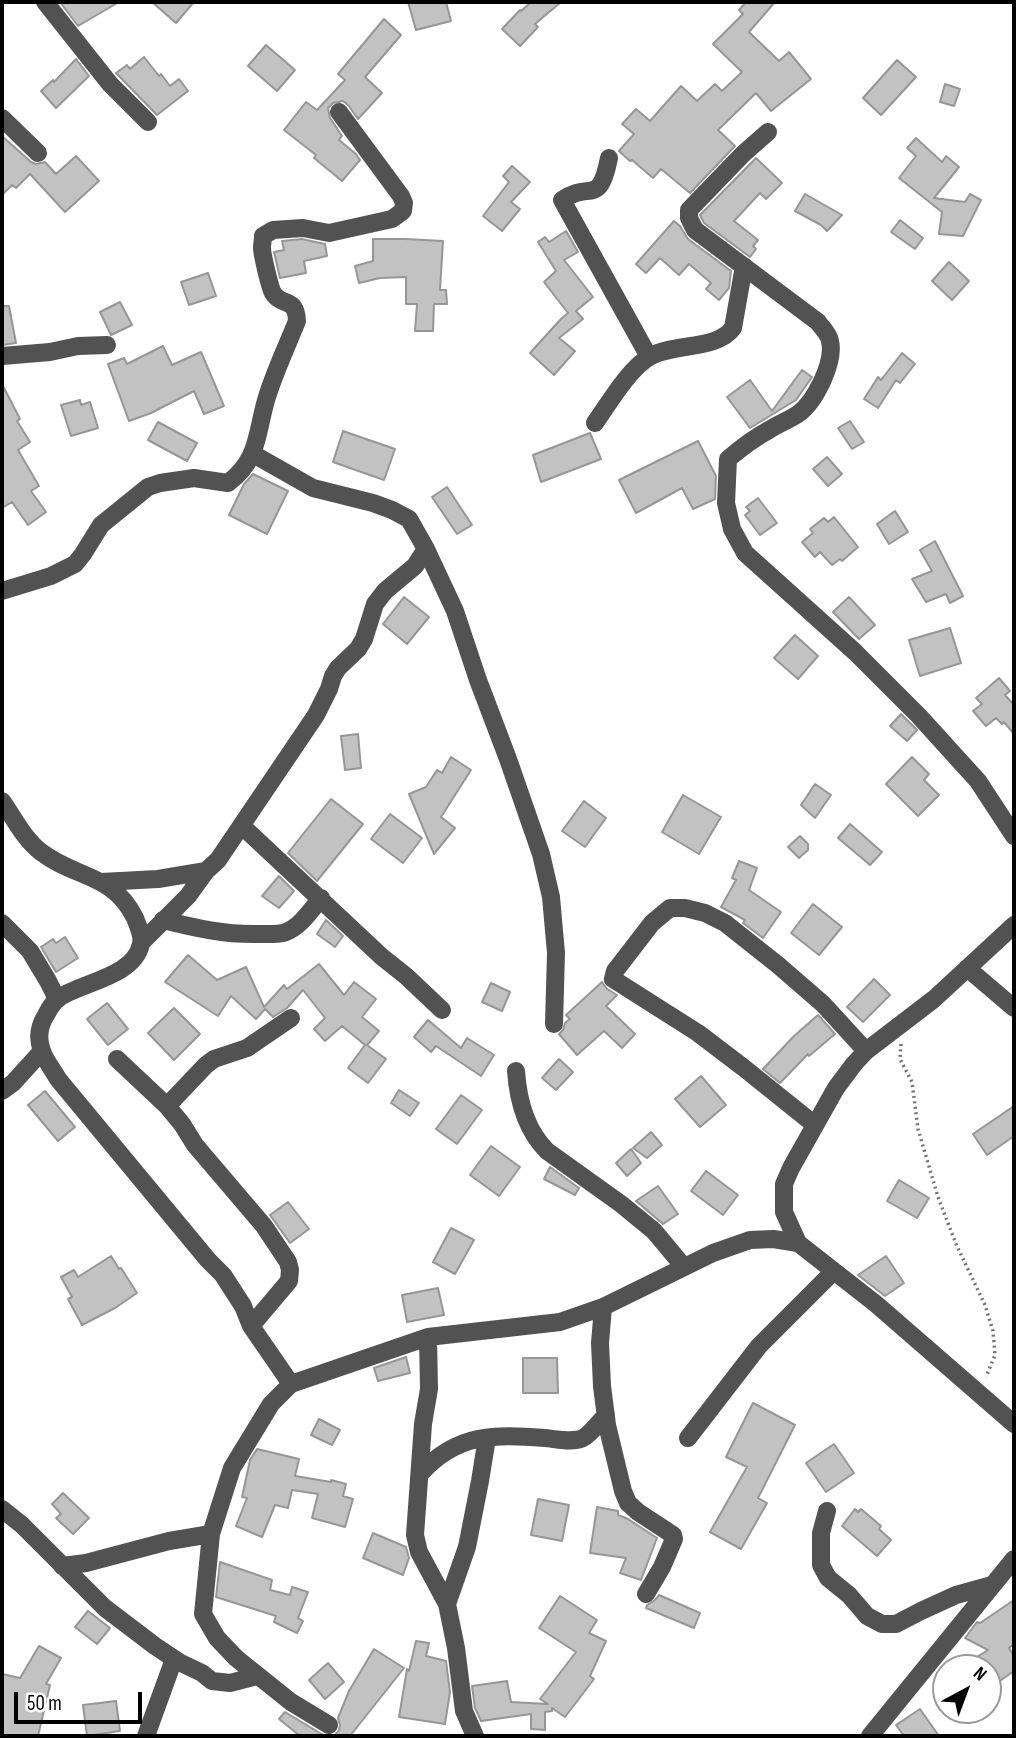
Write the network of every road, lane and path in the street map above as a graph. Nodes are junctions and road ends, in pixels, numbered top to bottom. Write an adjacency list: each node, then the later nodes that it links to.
1 (44, 2): 4 (street)
2 (339, 112): 13 (street)
3 (2, 118): 6 (street)
4 (148, 122)
5 (768, 132): 8 (street)
6 (38, 153)
7 (609, 158): 11 (street)
8 (744, 267): 11 (street); 18 (street)
9 (107, 345): 10 (street)
10 (2, 356)
11 (649, 357): 12 (street)
12 (595, 423)
13 (253, 454): 14 (street); 15 (street)
14 (426, 549): 17 (street); 31 (street)
15 (2, 591)
16 (2, 801): 20 (street)
17 (242, 826): 19 (street); 21 (street)
18 (1014, 836)
19 (205, 872): 20 (street); 22 (street)
20 (101, 882): 25 (street)
21 (321, 898): 22 (street); 29 (street)
22 (163, 920): 25 (street)
23 (2, 923): 27 (street)
24 (1014, 925): 26 (street)
25 (141, 943): 27 (street)
26 (967, 968): 28 (street); 32 (street)
27 (57, 999): 33 (street)
28 (1014, 1008)
29 (442, 1010)
30 (291, 1018): 38 (street)
31 (554, 1024)
32 (900, 1025): 34 (street); 47 (path)
33 (42, 1051): 37 (street); 44 (street)
34 (866, 1051): 39 (street); 39 (street)
35 (117, 1059): 38 (street)
36 (516, 1071): 41 (street)
37 (2, 1091)
38 (167, 1106): 44 (street)
39 (816, 1125): 40 (street)
40 (798, 1243): 41 (street); 42 (street)
41 (684, 1267): 43 (street)
42 (834, 1271): 47 (street); 51 (street)
43 (603, 1307): 45 (street); 48 (street)
44 (251, 1326): 46 (street)
45 (429, 1337): 46 (street); 52 (street)
46 (291, 1384): 55 (street)
47 (978, 1393): 49 (street)
48 (606, 1415): 50 (street); 59 (street)
49 (1014, 1424)
50 (487, 1438): 52 (street); 60 (street)
51 (688, 1438)
52 (421, 1473): 60 (street)
53 (2, 1509): 57 (street)
54 (827, 1511): 58 (street)
55 (211, 1534): 57 (street); 62 (street)
56 (1014, 1559): 58 (street)
57 (62, 1566): 61 (street)
58 (992, 1585): 66 (street)
59 (646, 1594)
60 (447, 1604): 65 (street)
61 (174, 1659): 62 (street); 64 (street)
62 (257, 1676): 63 (street)
63 (329, 1725)
64 (146, 1736)
65 (475, 1736)
66 (870, 1736)

